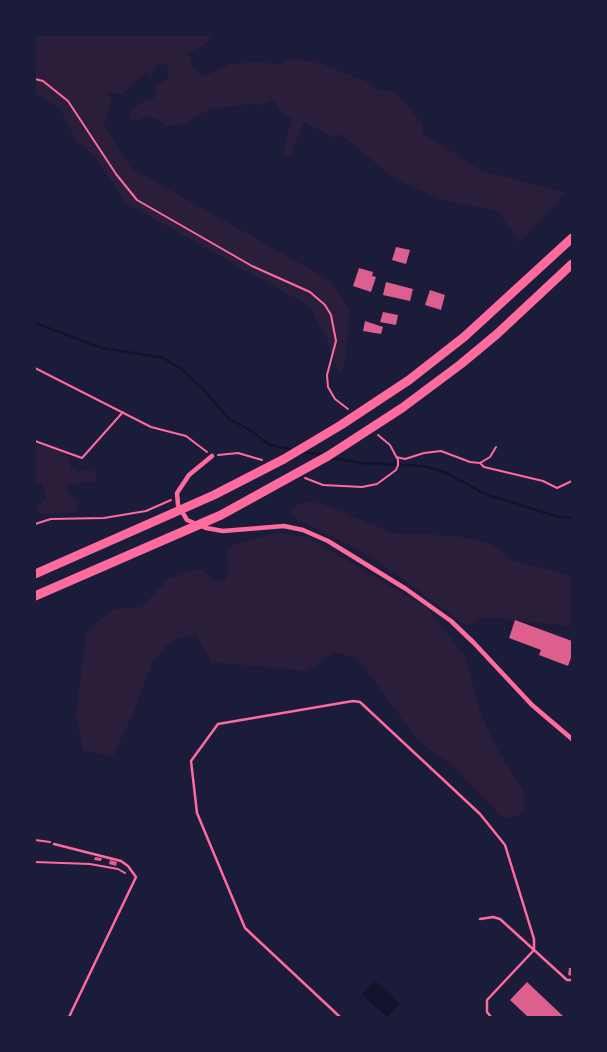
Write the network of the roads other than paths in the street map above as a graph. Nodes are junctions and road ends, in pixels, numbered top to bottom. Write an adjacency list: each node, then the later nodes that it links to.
1 (572, 238): 4 (highway)
2 (572, 264): 5 (highway)
3 (212, 456): 6 (street)
4 (35, 574)
5 (35, 596)
6 (572, 739)
7 (54, 844): 11 (lane)
8 (480, 919): 9 (lane)
9 (534, 950): 10 (lane); 12 (lane); 13 (lane)
10 (572, 980)
11 (69, 1017)
12 (340, 1017)
13 (491, 1017)

